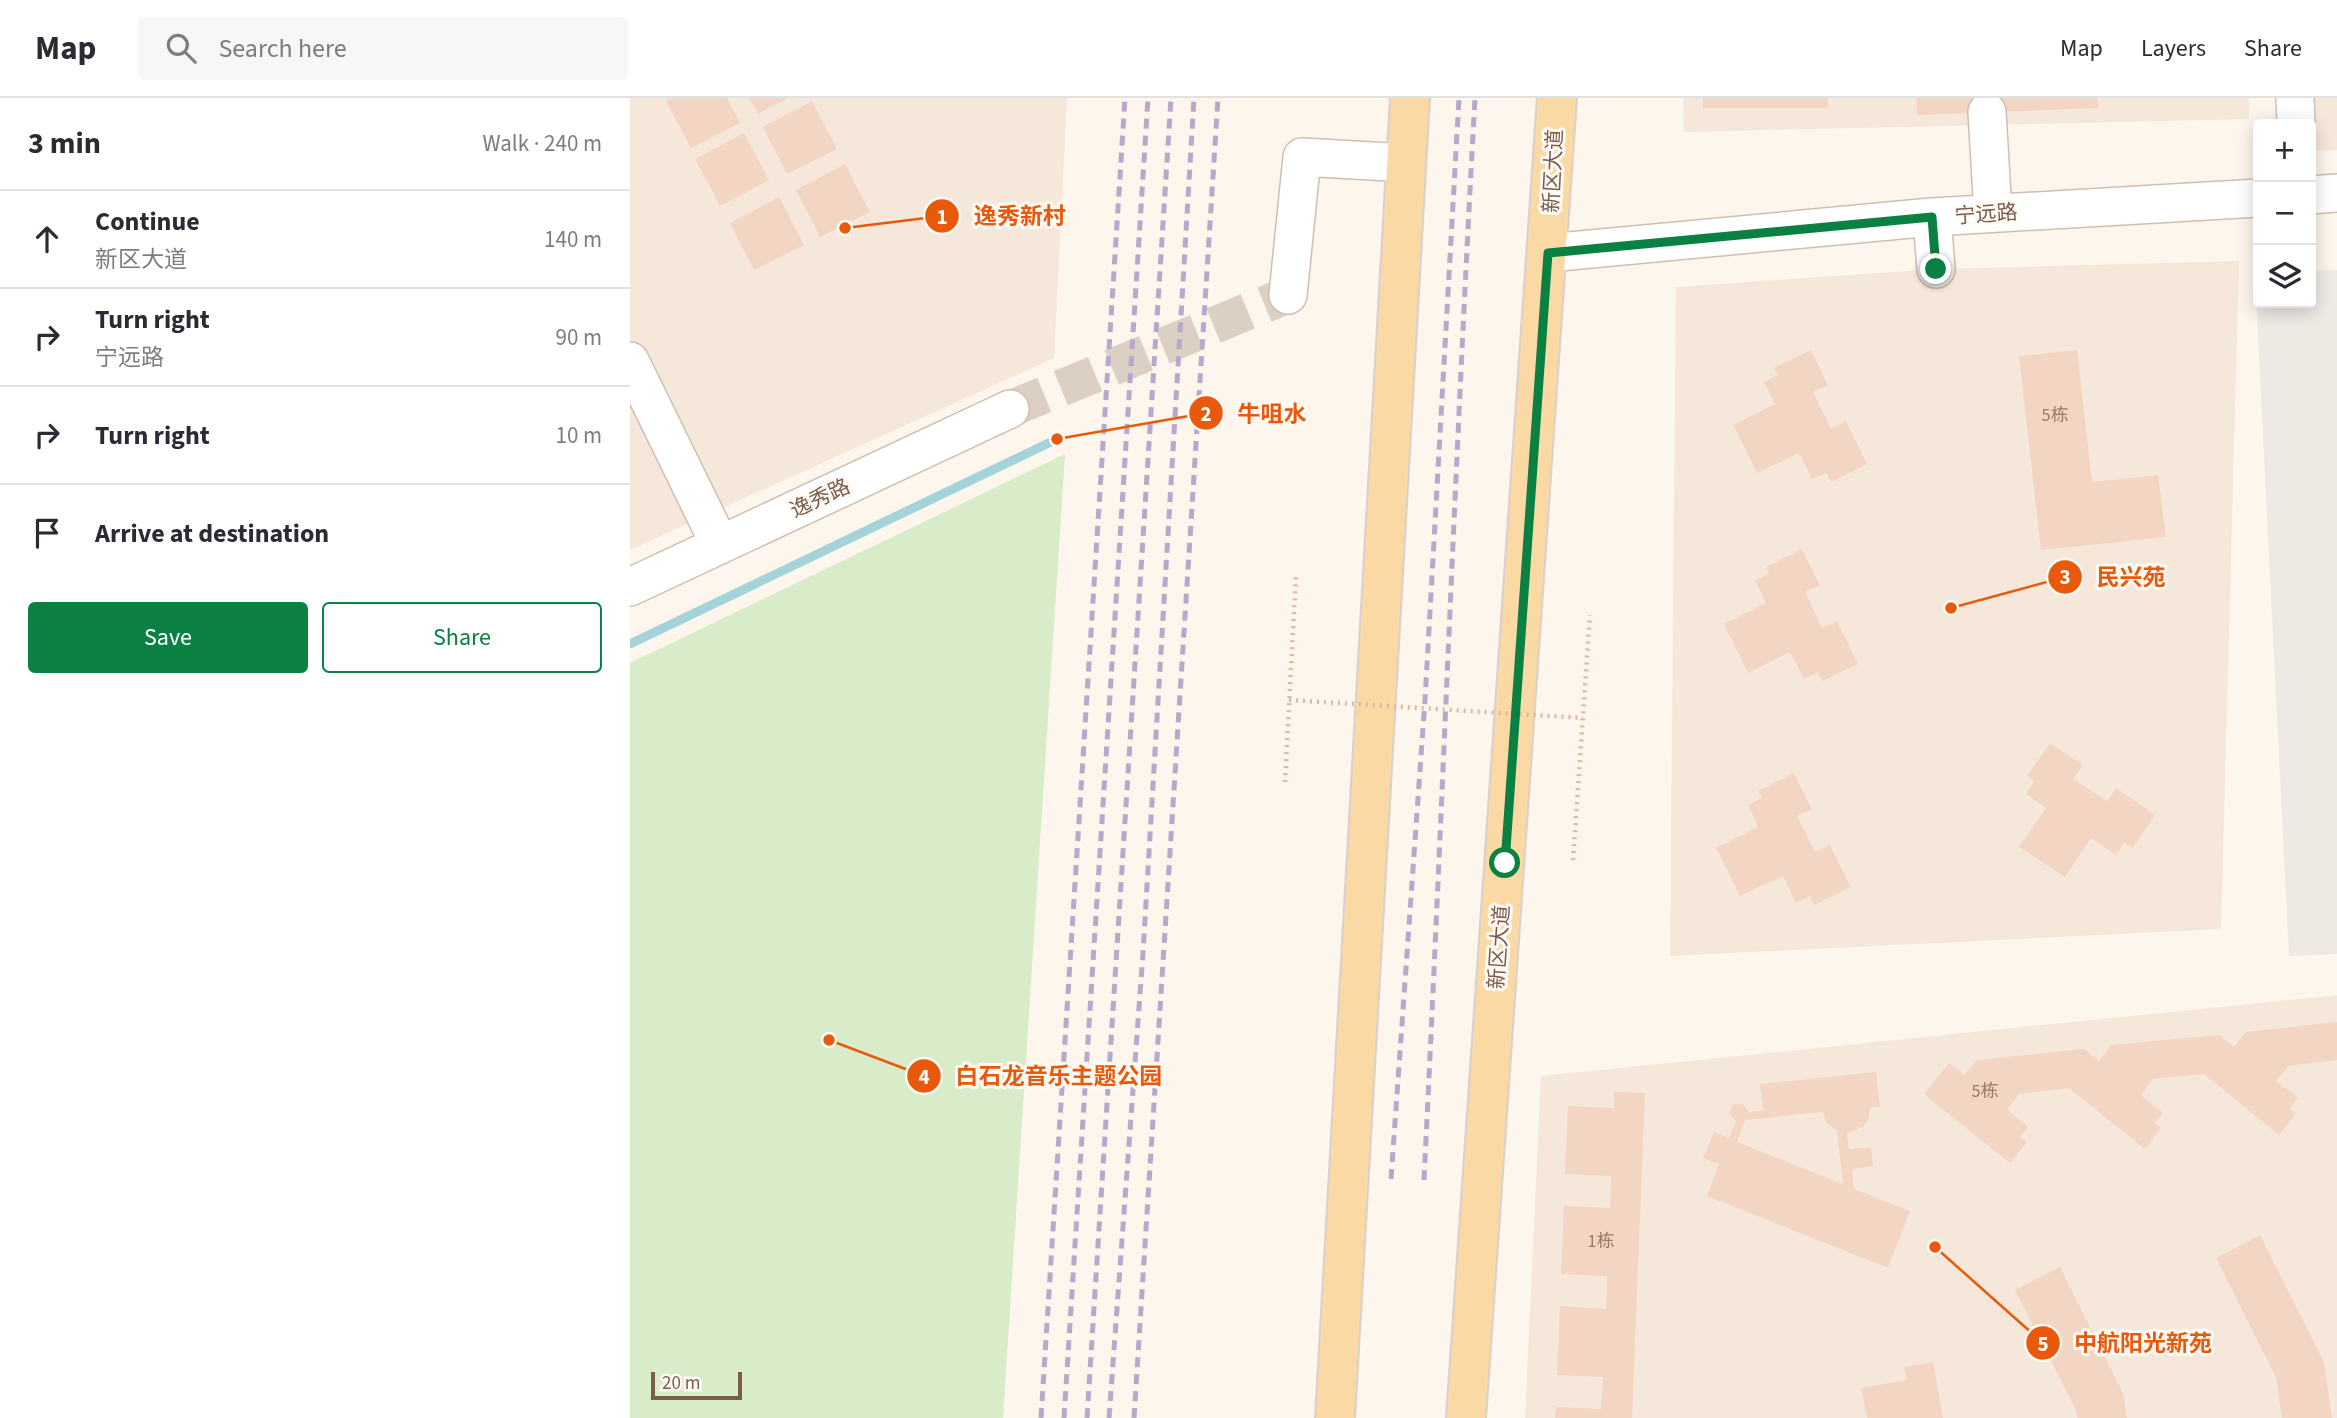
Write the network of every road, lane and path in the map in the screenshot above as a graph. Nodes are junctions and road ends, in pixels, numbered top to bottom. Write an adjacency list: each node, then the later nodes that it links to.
1 (1410, 98): 6 (main road)
2 (1557, 98): 12 (main road, 新区大道)
3 (2295, 98): 5 (street)
4 (1987, 112): 10 (street)
5 (2296, 119)
6 (1406, 163): 14 (street); 25 (main road)
7 (2337, 193): 8 (street)
8 (2316, 195)
9 (2253, 198): 10 (street, 宁远路)
10 (1993, 213): 11 (street, 宁远路)
11 (1932, 217): 12 (street, 宁远路); 13 (street)
12 (1548, 253): 26 (main road, 新区大道)
13 (1936, 269)
14 (1288, 295)
15 (630, 361): 17 (street)
16 (1010, 409): 17 (street, 逸秀路)
17 (720, 545): 19 (street, 逸秀路)
18 (1296, 576): 21 (path)
19 (630, 587)
20 (1590, 615): 22 (path)
21 (1289, 700): 22 (path, bridge); 23 (path)
22 (1583, 718): 24 (path)
23 (1285, 782)
24 (1573, 860)
25 (1335, 1418)
26 (1466, 1418)

